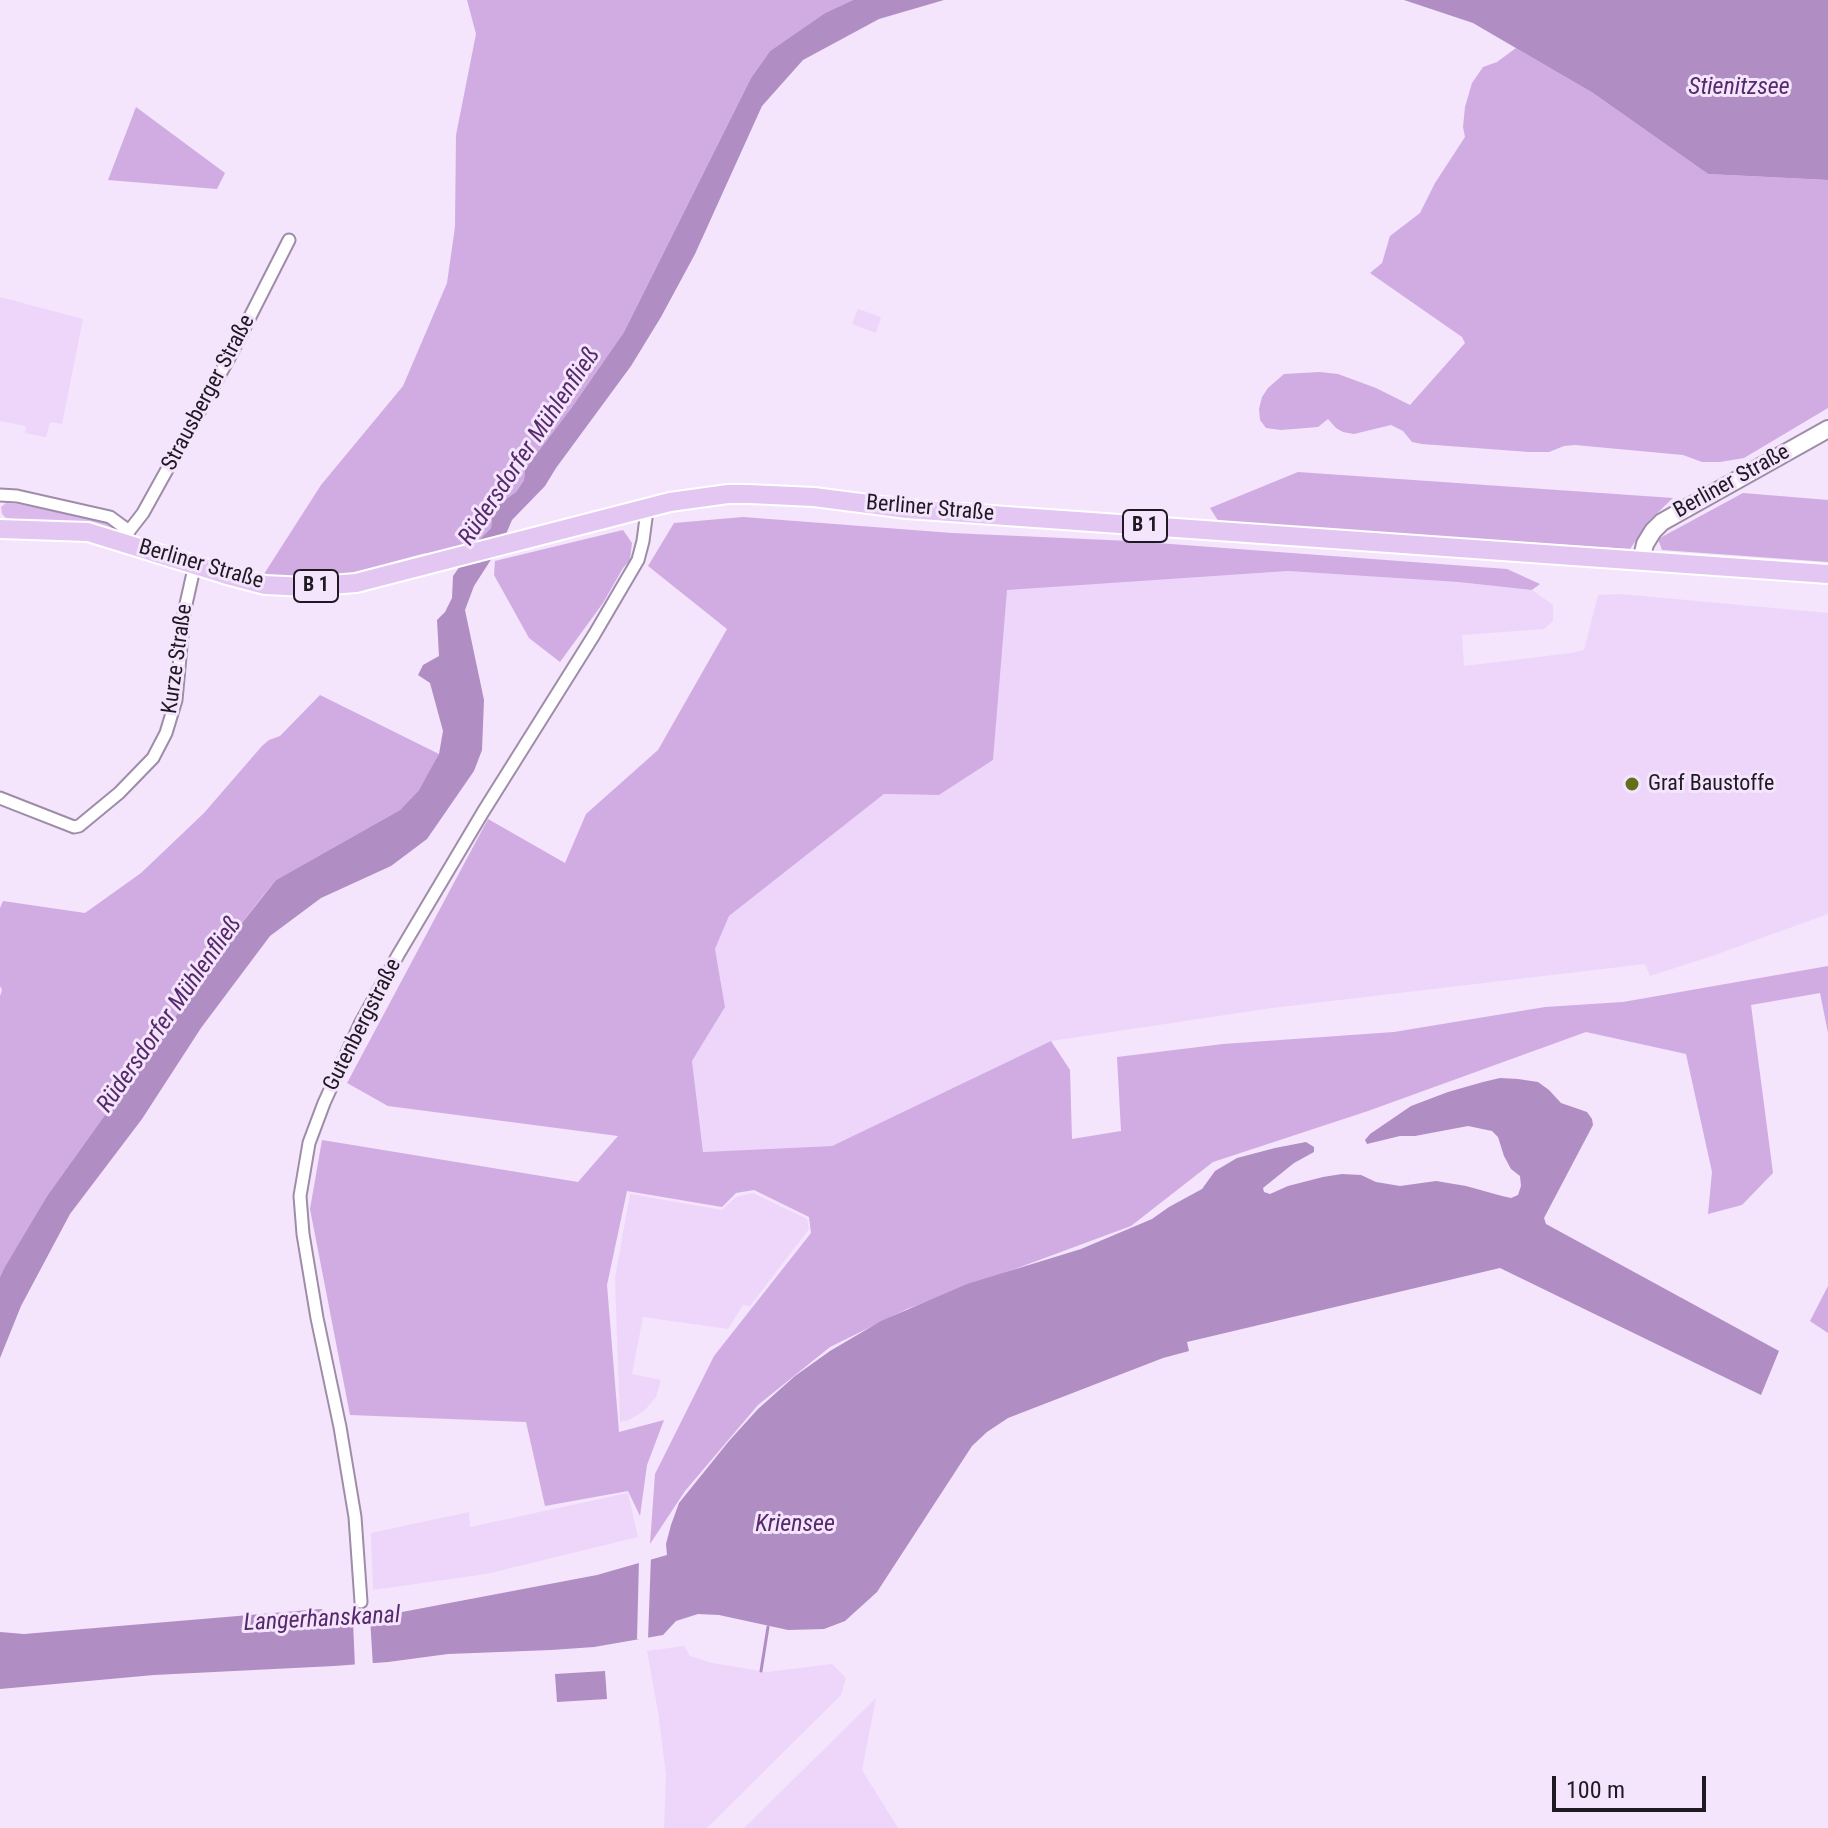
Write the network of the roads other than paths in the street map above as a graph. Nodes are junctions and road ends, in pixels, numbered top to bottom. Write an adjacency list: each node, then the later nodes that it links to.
1 (289, 240): 6 (street, Strausberger Straße)
2 (1828, 429): 7 (main road, Berliner Straße)
3 (0, 495): 6 (street)
4 (644, 508): 7 (main road, Berliner Straße / B 1); 8 (main road, Berliner Straße / B 1); 11 (street, Gutenbergstraße)
5 (0, 529): 6 (main road, Berliner Straße / B 1)
6 (127, 537): 8 (main road, Berliner Straße / B 1)
7 (1641, 561): 9 (main road, B 1)
8 (195, 564): 10 (street, Kurze Straße)
9 (1828, 574)
10 (0, 798)
11 (361, 1602)

